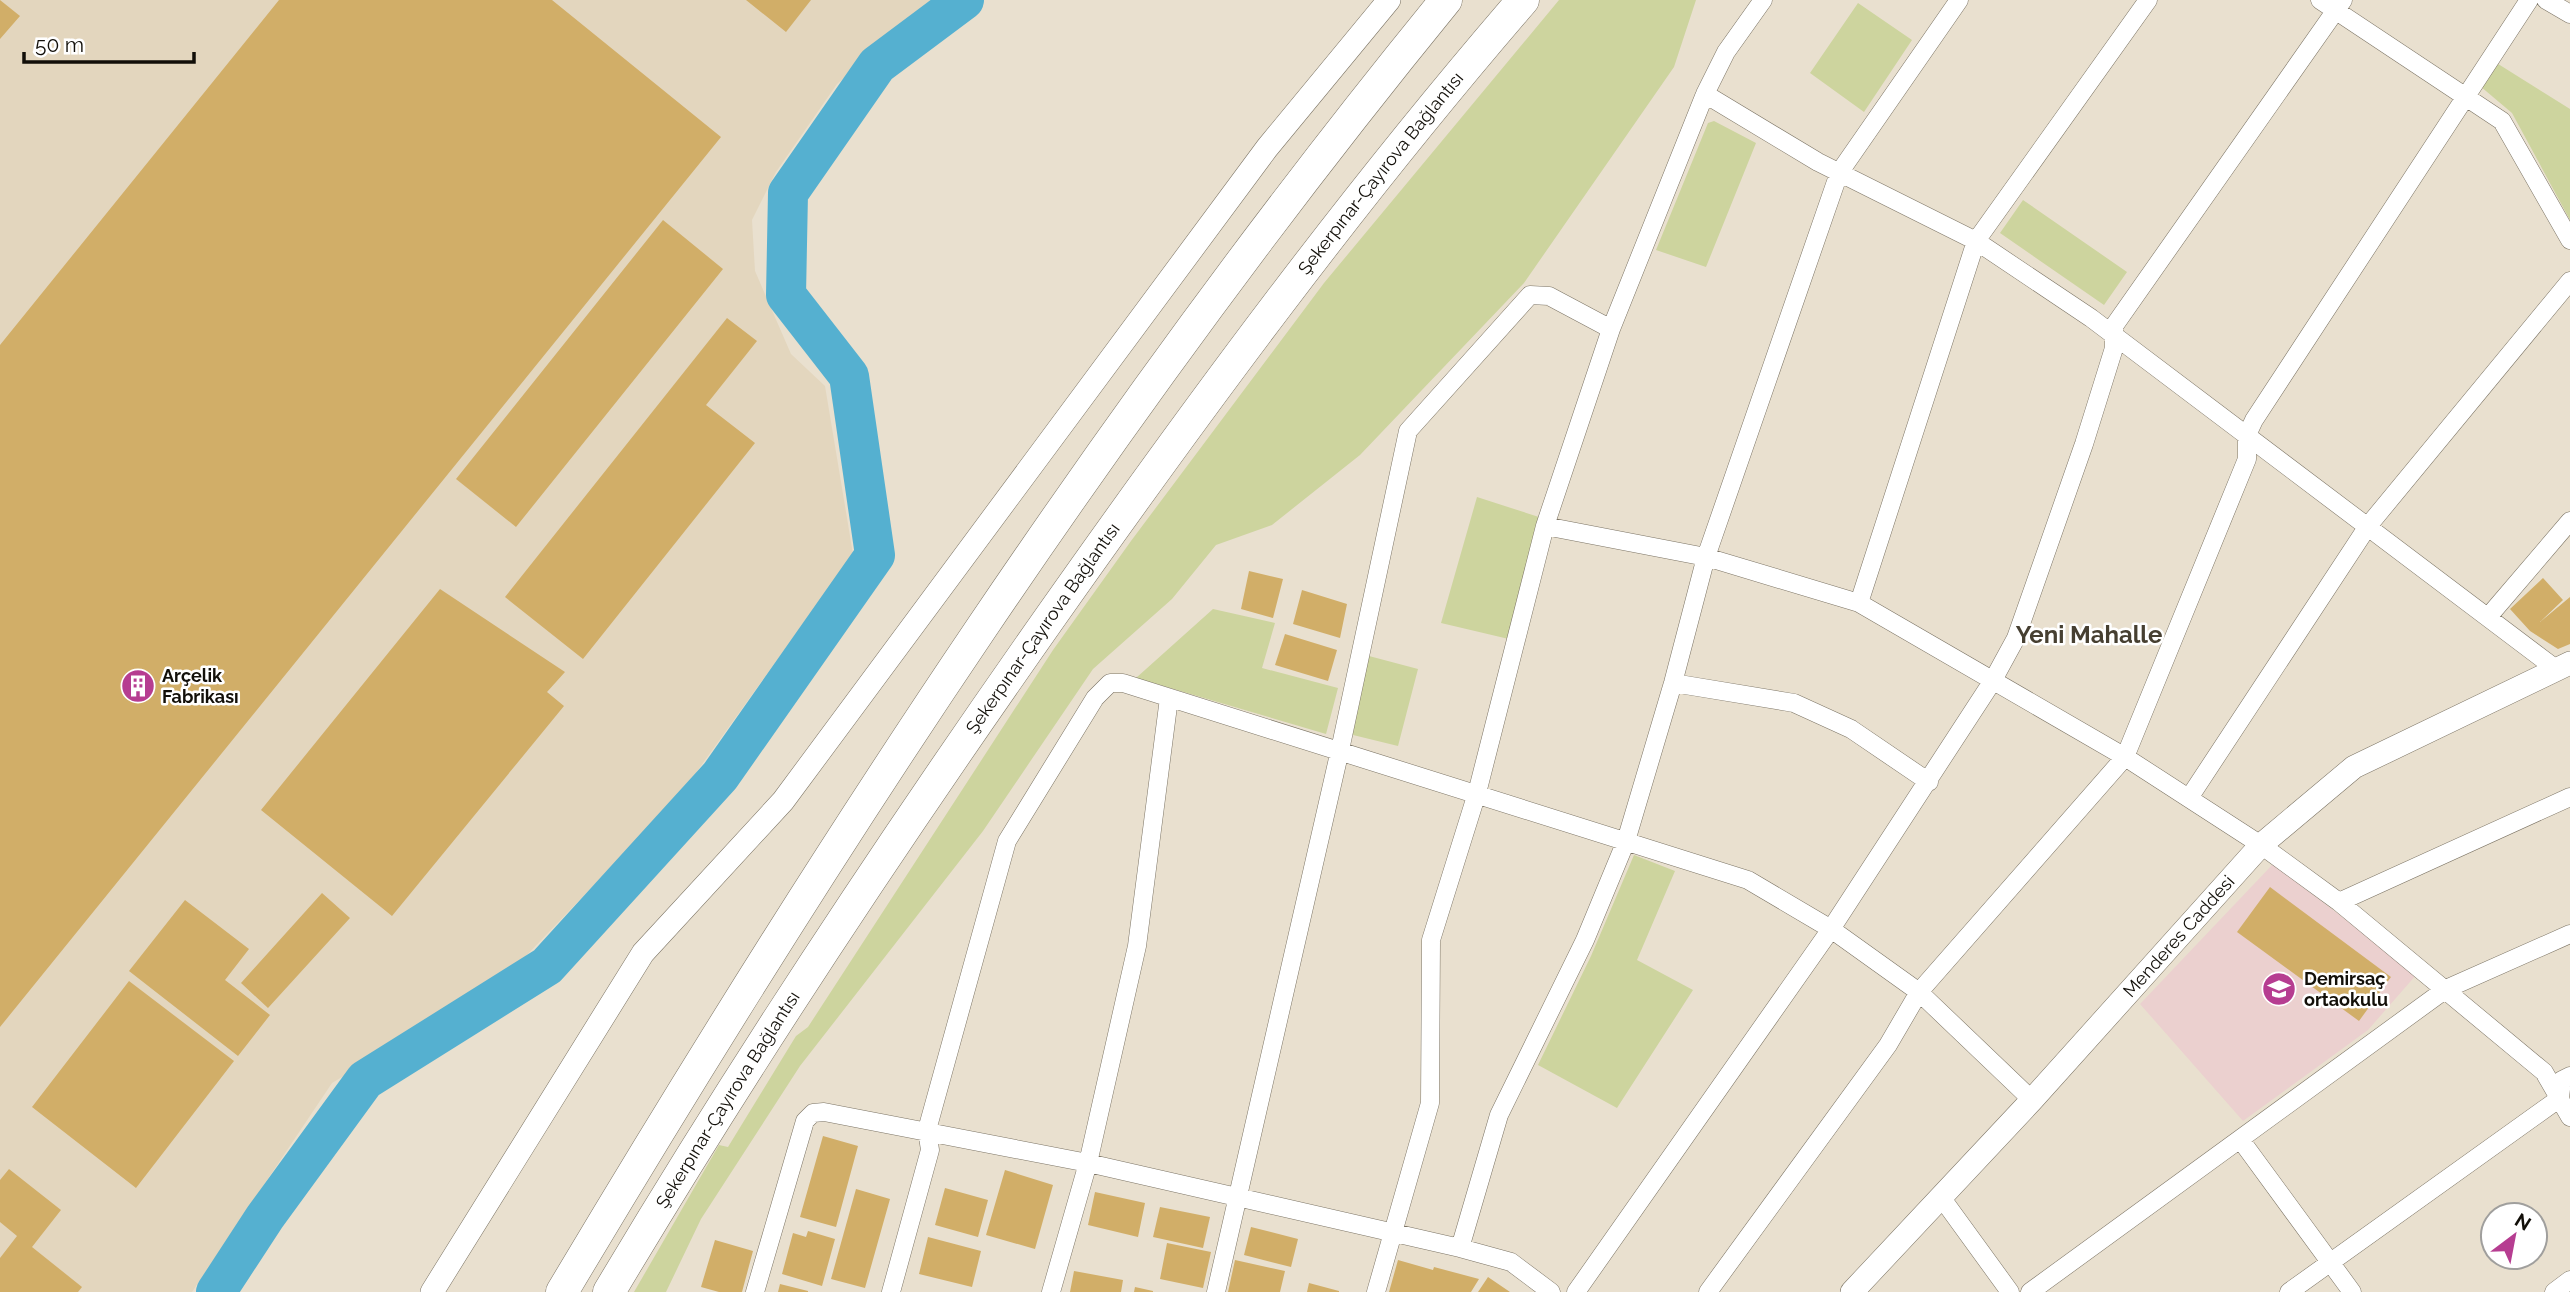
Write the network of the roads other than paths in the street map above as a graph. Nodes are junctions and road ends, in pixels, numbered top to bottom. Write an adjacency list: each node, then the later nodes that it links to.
1 (1389, 0): 63 (street)
2 (1446, 0): 64 (highway)
3 (1523, 0): 65 (highway, Şekerpınar-Çayırova Bağlantısı)
4 (1763, 0): 12 (street)
5 (1959, 0): 14 (street)
6 (2148, 0): 16 (street)
7 (2320, 0): 10 (street)
8 (2529, 0): 13 (street)
9 (2546, 0): 11 (street)
10 (2339, 5): 13 (street); 18 (street)
11 (2570, 14)
12 (1705, 94): 14 (street); 19 (street)
13 (2466, 97): 15 (street); 22 (street)
14 (1839, 173): 16 (street); 28 (street)
15 (2570, 240)
16 (1976, 241): 18 (street); 29 (street)
17 (2570, 281): 27 (street)
18 (2108, 327): 20 (street); 21 (street)
19 (1611, 329): 26 (street); 35 (street)
20 (2143, 357): 21 (street); 22 (street)
21 (2110, 363): 32 (street)
22 (2251, 427): 23 (street); 24 (street)
23 (2267, 449): 24 (street); 27 (street)
24 (2247, 459): 36 (street)
25 (2570, 521): 30 (street)
26 (1545, 526): 28 (street); 38 (street)
27 (2368, 526): 30 (street); 39 (street)
28 (1706, 557): 29 (street); 33 (street)
29 (1858, 603): 32 (street)
30 (2488, 617): 31 (street)
31 (2563, 666): 42 (street, Menderes Caddesi)
32 (1992, 682): 36 (street); 37 (street)
33 (1673, 683): 37 (street); 41 (street)
34 (1169, 698): 35 (street); 52 (street); 56 (street)
35 (1340, 750): 38 (street); 58 (street)
36 (2125, 757): 39 (street); 47 (street)
37 (1929, 782): 44 (street)
38 (1477, 793): 41 (street); 59 (street)
39 (2189, 797): 42 (street)
40 (2570, 797): 43 (street)
41 (1626, 841): 44 (street); 60 (street)
42 (2262, 845): 43 (street); 50 (street, Menderes Caddesi)
43 (2339, 902): 46 (street)
44 (1831, 929): 47 (street); 72 (street)
45 (2570, 934): 46 (street)
46 (2446, 989): 49 (street); 54 (street)
47 (1919, 992): 50 (street); 73 (street)
48 (2570, 1076): 49 (street)
49 (2560, 1098): 51 (street); 61 (street)
50 (2032, 1100): 57 (street, Menderes Caddesi)
51 (2570, 1117)
52 (927, 1130): 53 (street); 55 (street); 66 (street)
53 (952, 1135): 55 (street); 56 (street)
54 (2240, 1139): 61 (street); 76 (street)
55 (930, 1150): 67 (street)
56 (1088, 1163): 58 (street); 68 (street)
57 (1941, 1197): 74 (street, Menderes Caddesi); 75 (street)
58 (1237, 1198): 59 (street); 69 (street)
59 (1395, 1234): 60 (street); 70 (street)
60 (1460, 1248): 71 (street)
61 (2330, 1262): 77 (street); 78 (street)
62 (2570, 1280): 79 (street)
63 (432, 1292)
64 (562, 1292)
65 (609, 1292)
66 (755, 1292)
67 (891, 1292)
68 (1051, 1292)
69 (1216, 1292)
70 (1376, 1292)
71 (1551, 1292)
72 (1576, 1292)
73 (1709, 1292)
74 (1852, 1292)
75 (2010, 1292)
76 (2030, 1292)
77 (2289, 1292)
78 (2352, 1292)
79 (2554, 1292)

